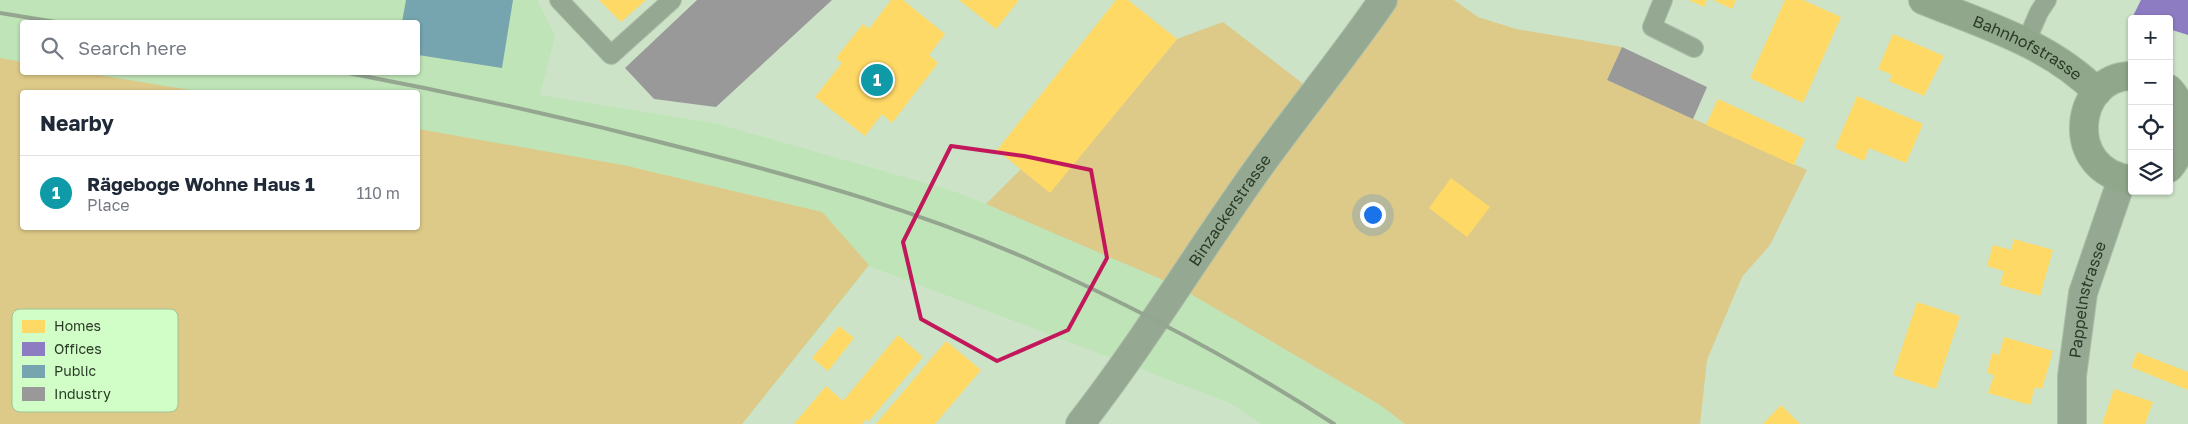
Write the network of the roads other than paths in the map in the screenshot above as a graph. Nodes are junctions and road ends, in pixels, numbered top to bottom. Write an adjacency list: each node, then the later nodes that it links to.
1 (559, 0): 2 (lane)
2 (672, 0)
3 (1383, 0): 15 (street, Binzackerstrasse)
4 (1663, 0): 8 (lane)
5 (1923, 0): 7 (main road, Bahnhofstrasse)
6 (2047, 0): 7 (lane)
7 (2026, 42): 10 (main road, Bahnhofstrasse)
8 (1694, 48)
9 (2128, 77): 10 (main road)
10 (2098, 92): 14 (main road)
11 (2173, 93): 12 (main road)
12 (2188, 122): 13 (main road)
13 (2173, 164)
14 (2127, 179): 16 (street, Pappelnstrasse)
15 (1080, 424)
16 (2072, 424)

